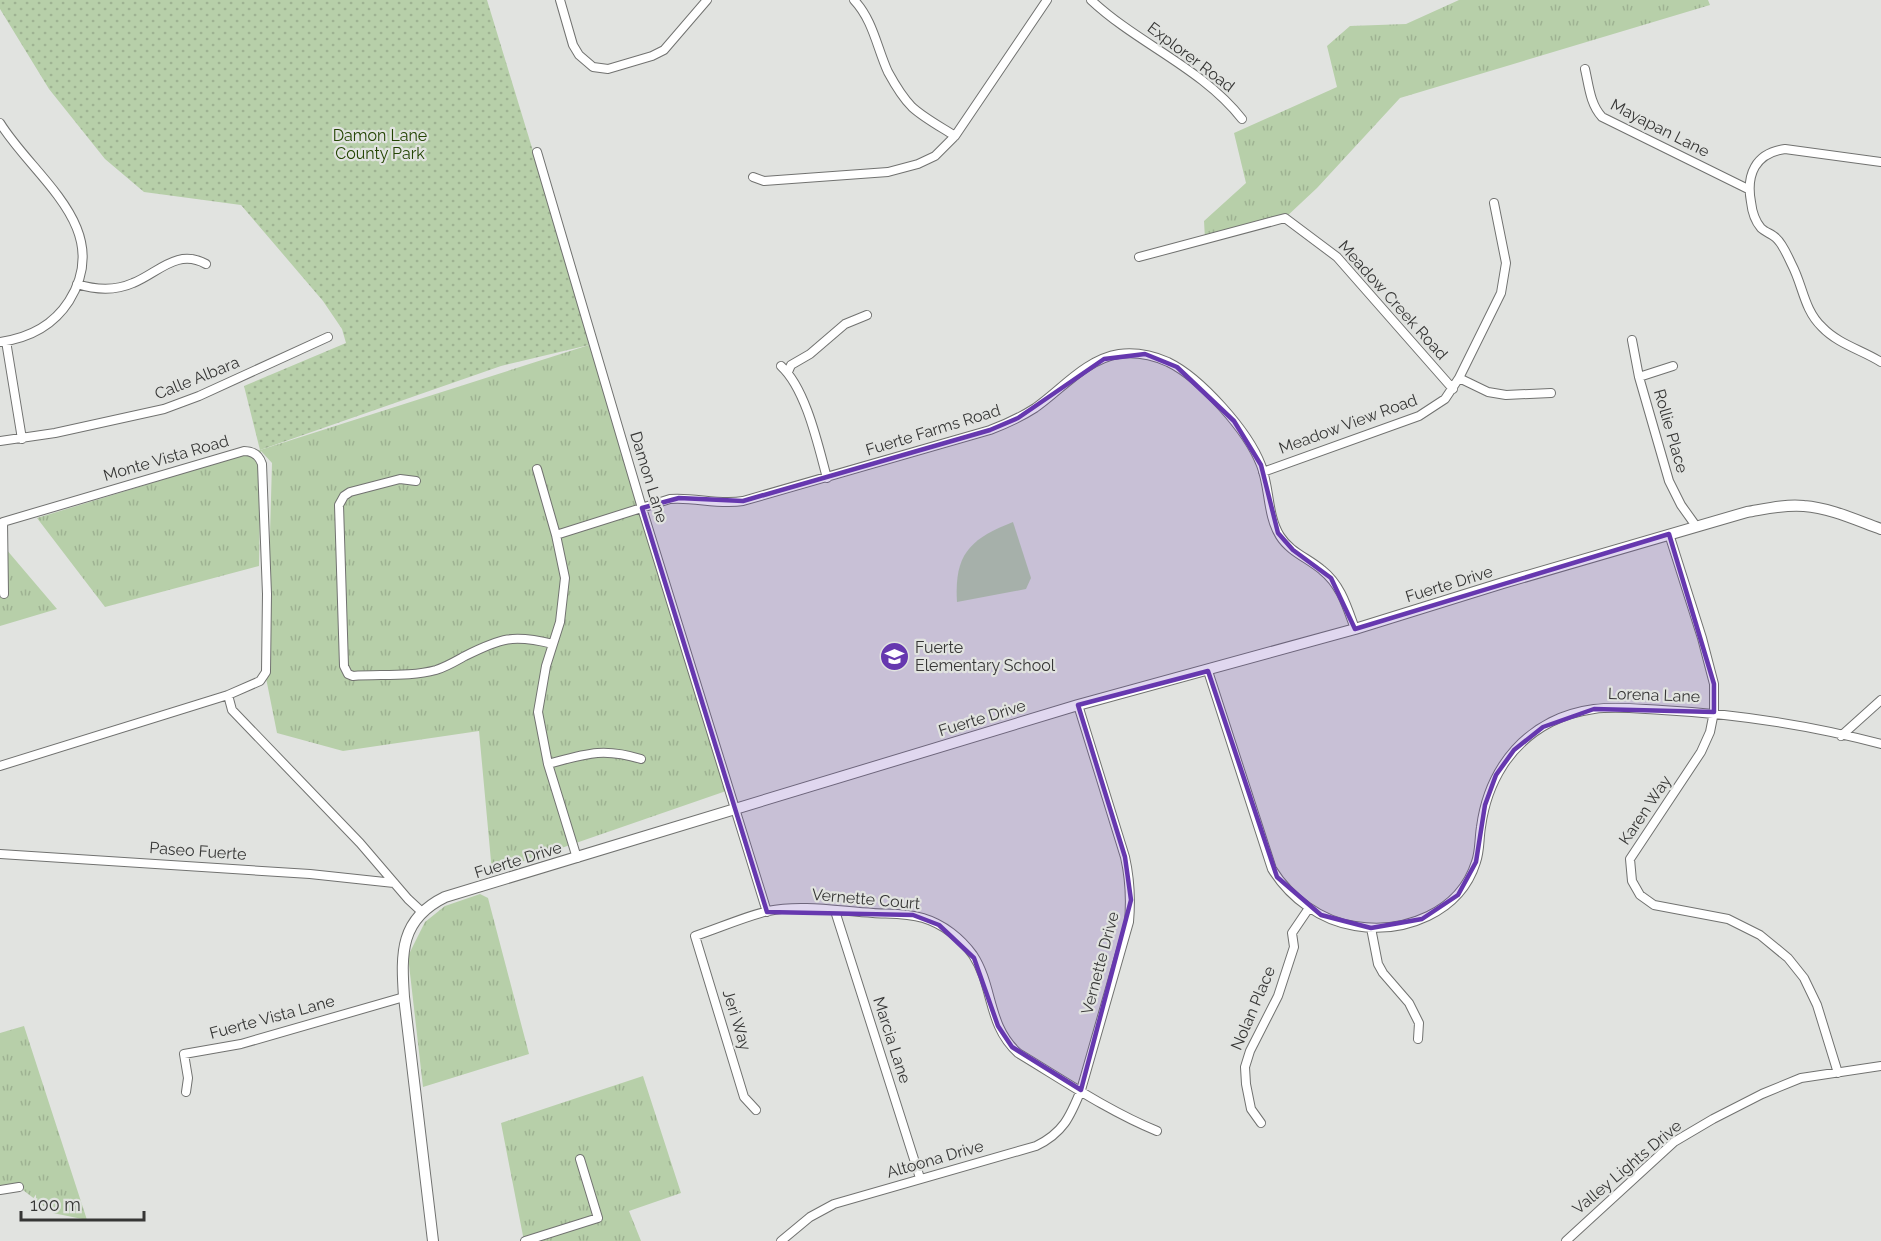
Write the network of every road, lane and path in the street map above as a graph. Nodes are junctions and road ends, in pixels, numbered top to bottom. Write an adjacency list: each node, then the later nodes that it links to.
1 (560, 0): 2 (street)
2 (707, 0)
3 (854, 0): 9 (street)
4 (1047, 0): 9 (street)
5 (1090, 0): 7 (street, Explorer Road)
6 (1585, 69): 13 (street, Mayapan Lane)
7 (1242, 119)
8 (0, 123): 17 (street)
9 (955, 136): 12 (street)
10 (537, 152): 34 (street, Damon Lane)
11 (1881, 162): 13 (street)
12 (753, 177)
13 (1748, 189): 22 (street)
14 (1494, 203): 25 (street, Meadow View Road)
15 (1139, 257): 26 (street, Meadow Creek Road)
16 (206, 264): 17 (street)
17 (77, 284): 21 (street)
18 (867, 315): 32 (street)
19 (328, 337): 28 (street, Calle Albara)
20 (1632, 340): 24 (street, Rollie Place)
21 (3, 342): 28 (street)
22 (1881, 362)
23 (1674, 366): 24 (street)
24 (1639, 377): 35 (street, Rollie Place)
25 (1459, 378): 26 (street, Meadow View Road); 27 (street)
26 (1453, 388): 31 (street, Meadow View Road)
27 (1551, 393)
28 (22, 439): 29 (street, Calle Albara)
29 (0, 441)
30 (537, 469): 38 (street)
31 (1263, 472): 32 (street, Fuerte Farms Road); 40 (street, Fuerte Farms Road)
32 (828, 478): 34 (street, Fuerte Farms Road)
33 (416, 480): 41 (street)
34 (642, 507): 38 (street, Fuerte Farms Road); 52 (street, Damon Lane)
35 (1696, 526): 36 (street, Fuerte Drive); 37 (street, Fuerte Drive)
36 (1881, 529)
37 (1669, 534): 40 (street, Fuerte Drive); 46 (street, Karen Way)
38 (556, 535): 41 (street)
39 (4, 594): 43 (street, Monte Vista Road)
40 (1355, 629): 42 (street, Fuerte Drive)
41 (553, 644): 50 (street)
42 (1208, 671): 45 (street, Fuerte Drive); 56 (street, Lorena Lane)
43 (228, 695): 51 (street, Monte Vista Road); 55 (street)
44 (1881, 700): 47 (street)
45 (1078, 705): 52 (street, Fuerte Drive); 66 (street, Vernette Drive)
46 (1714, 712): 47 (street, Lorena Lane); 60 (street, Lorena Lane); 65 (street, Karen Way)
47 (1841, 736): 48 (street, Lorena Lane)
48 (1881, 744)
49 (641, 759): 50 (street)
50 (548, 764): 54 (street)
51 (0, 766)
52 (735, 811): 54 (street, Fuerte Drive); 59 (street)
53 (0, 854): 55 (street, Paseo Fuerte)
54 (577, 858): 58 (street, Fuerte Drive)
55 (394, 883): 58 (street)
56 (1309, 908): 60 (street, Lorena Lane); 69 (street, Nolan Place)
57 (835, 911): 59 (street, Vernette Court); 66 (street, Vernette Court); 72 (street, Marcia Lane)
58 (422, 912): 62 (street, Fuerte Drive)
59 (766, 912): 61 (street, Vernette Court)
60 (1371, 928): 63 (street)
61 (695, 936): 68 (street, Jeri Way)
62 (404, 997): 67 (street, Fuerte Vista Lane); 75 (street, Fuerte Drive)
63 (1418, 1039)
64 (1881, 1066): 65 (street, Valley Lights Drive)
65 (1838, 1073): 78 (street, Valley Lights Drive)
66 (1082, 1090): 70 (street, Vernette Court); 72 (street, Altoona Drive)
67 (186, 1092)
68 (756, 1110)
69 (1261, 1123)
70 (1157, 1131)
71 (580, 1159): 76 (street)
72 (920, 1178): 77 (street, Altoona Drive)
73 (19, 1187): 74 (street)
74 (0, 1190)
75 (433, 1241)
76 (525, 1241)
77 (782, 1241)
78 (1566, 1241)

